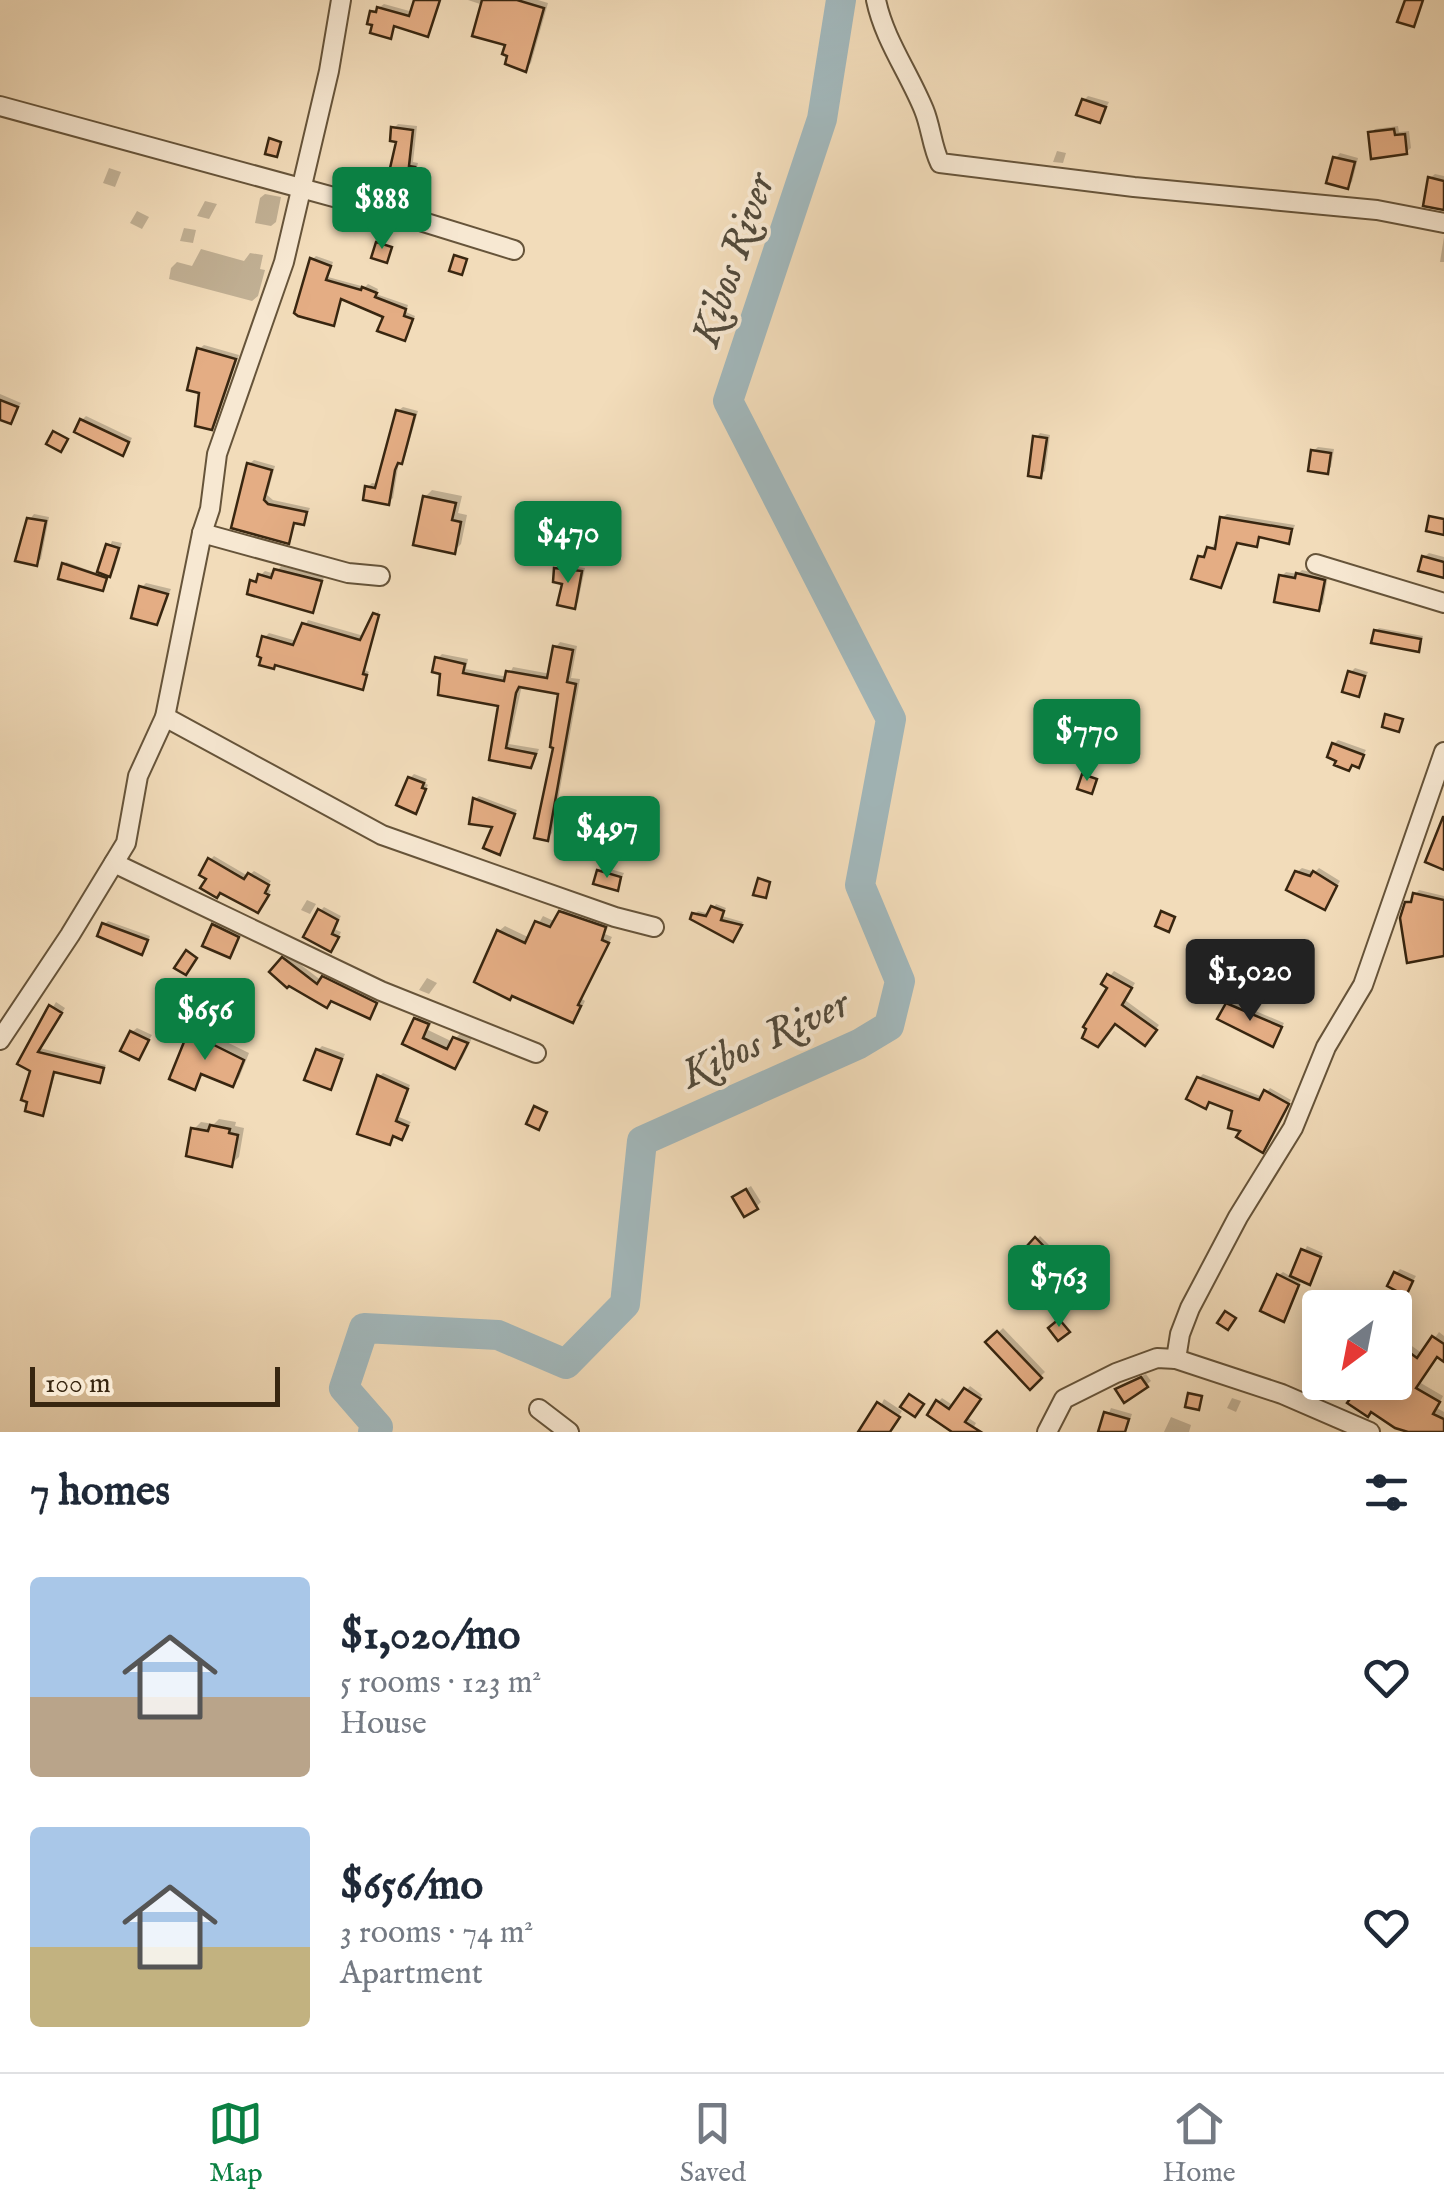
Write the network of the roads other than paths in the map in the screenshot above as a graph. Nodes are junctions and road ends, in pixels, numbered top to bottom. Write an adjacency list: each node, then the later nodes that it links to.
1 (342, 0): 4 (street)
2 (876, 0): 5 (street)
3 (0, 106): 4 (street)
4 (300, 190): 6 (street); 7 (street)
5 (1444, 223)
6 (514, 250)
7 (202, 533): 9 (street); 11 (street)
8 (1316, 564): 10 (street)
9 (380, 576)
10 (1444, 603)
11 (165, 717): 13 (street); 14 (street)
12 (1444, 752): 17 (street)
13 (114, 862): 15 (street); 16 (street)
14 (654, 927)
15 (0, 1040)
16 (536, 1053)
17 (1176, 1360): 20 (street); 21 (street)
18 (540, 1409): 19 (street)
19 (569, 1432)
20 (1047, 1432)
21 (1370, 1432)

